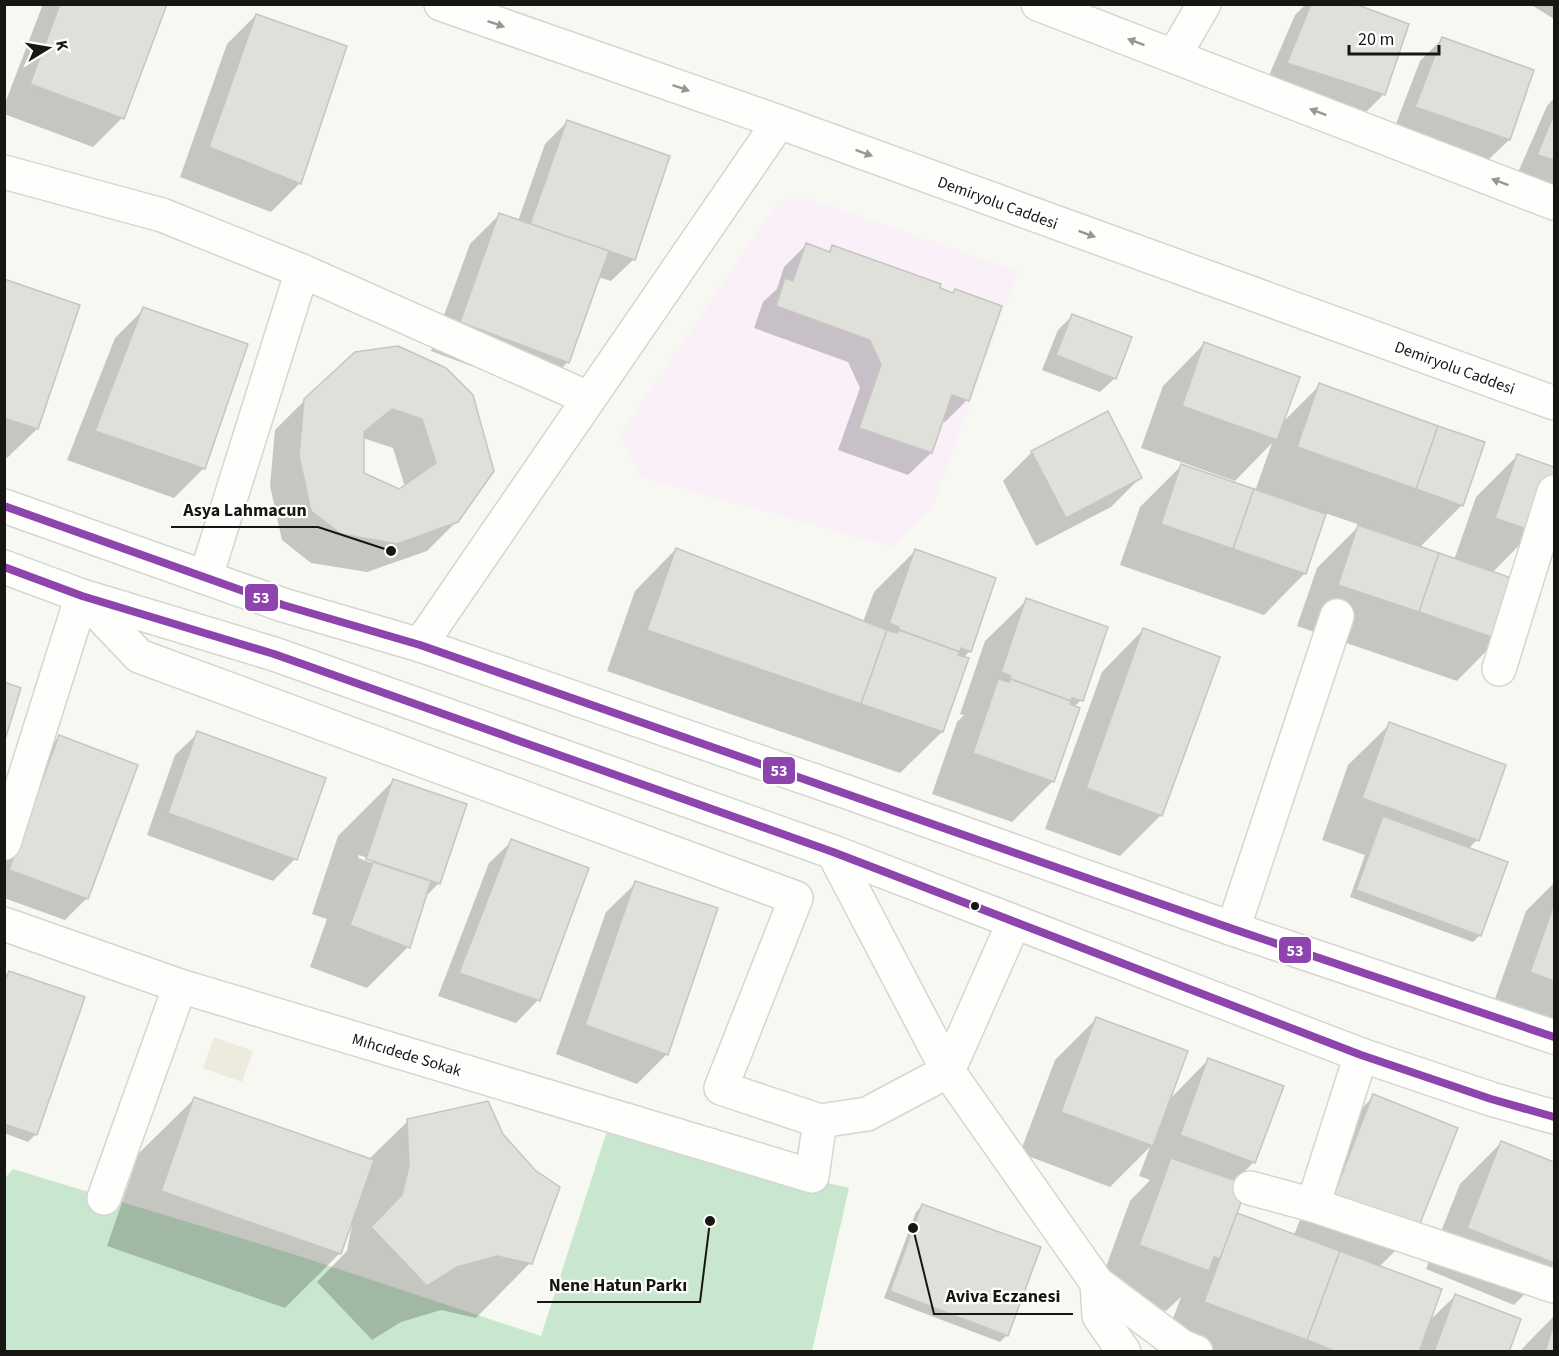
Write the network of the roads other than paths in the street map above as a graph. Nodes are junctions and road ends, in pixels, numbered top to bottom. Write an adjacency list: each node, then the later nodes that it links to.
1 (441, 4): 5 (street, Demiryolu Caddesi, one-way to 5)
2 (1038, 4): 4 (street, one-way to 2)
3 (1204, 4): 4 (street)
4 (1174, 56): 7 (street, one-way to 4)
5 (779, 122): 9 (street); 10 (street, Demiryolu Caddesi, one-way to 10)
6 (4, 172): 8 (street)
7 (1554, 203)
8 (302, 271): 9 (street); 14 (street)
9 (588, 398): 17 (street)
10 (1554, 403)
11 (1554, 492): 18 (street)
12 (4, 506): 14 (street)
13 (4, 567): 15 (street)
14 (206, 576): 17 (street)
15 (82, 596): 19 (street); 20 (street); 29 (street)
16 (1338, 616): 23 (street)
17 (420, 645): 23 (street)
18 (1499, 669)
19 (4, 843)
20 (833, 852): 21 (street); 27 (street)
21 (1014, 922): 26 (street); 27 (street)
22 (4, 924): 24 (street, Mıhcıdede Sokak)
23 (1233, 929): 25 (street)
24 (180, 986): 29 (street, Mıhcıdede Sokak); 31 (street)
25 (1554, 1037)
26 (1361, 1055): 28 (street); 32 (street)
27 (948, 1071): 29 (street); 33 (street)
28 (1554, 1117)
29 (820, 1121)
30 (1250, 1188): 32 (street)
31 (104, 1198)
32 (1313, 1205): 34 (street)
33 (1097, 1283): 35 (street); 36 (street)
34 (1554, 1286)
35 (1124, 1352)
36 (1196, 1352)

